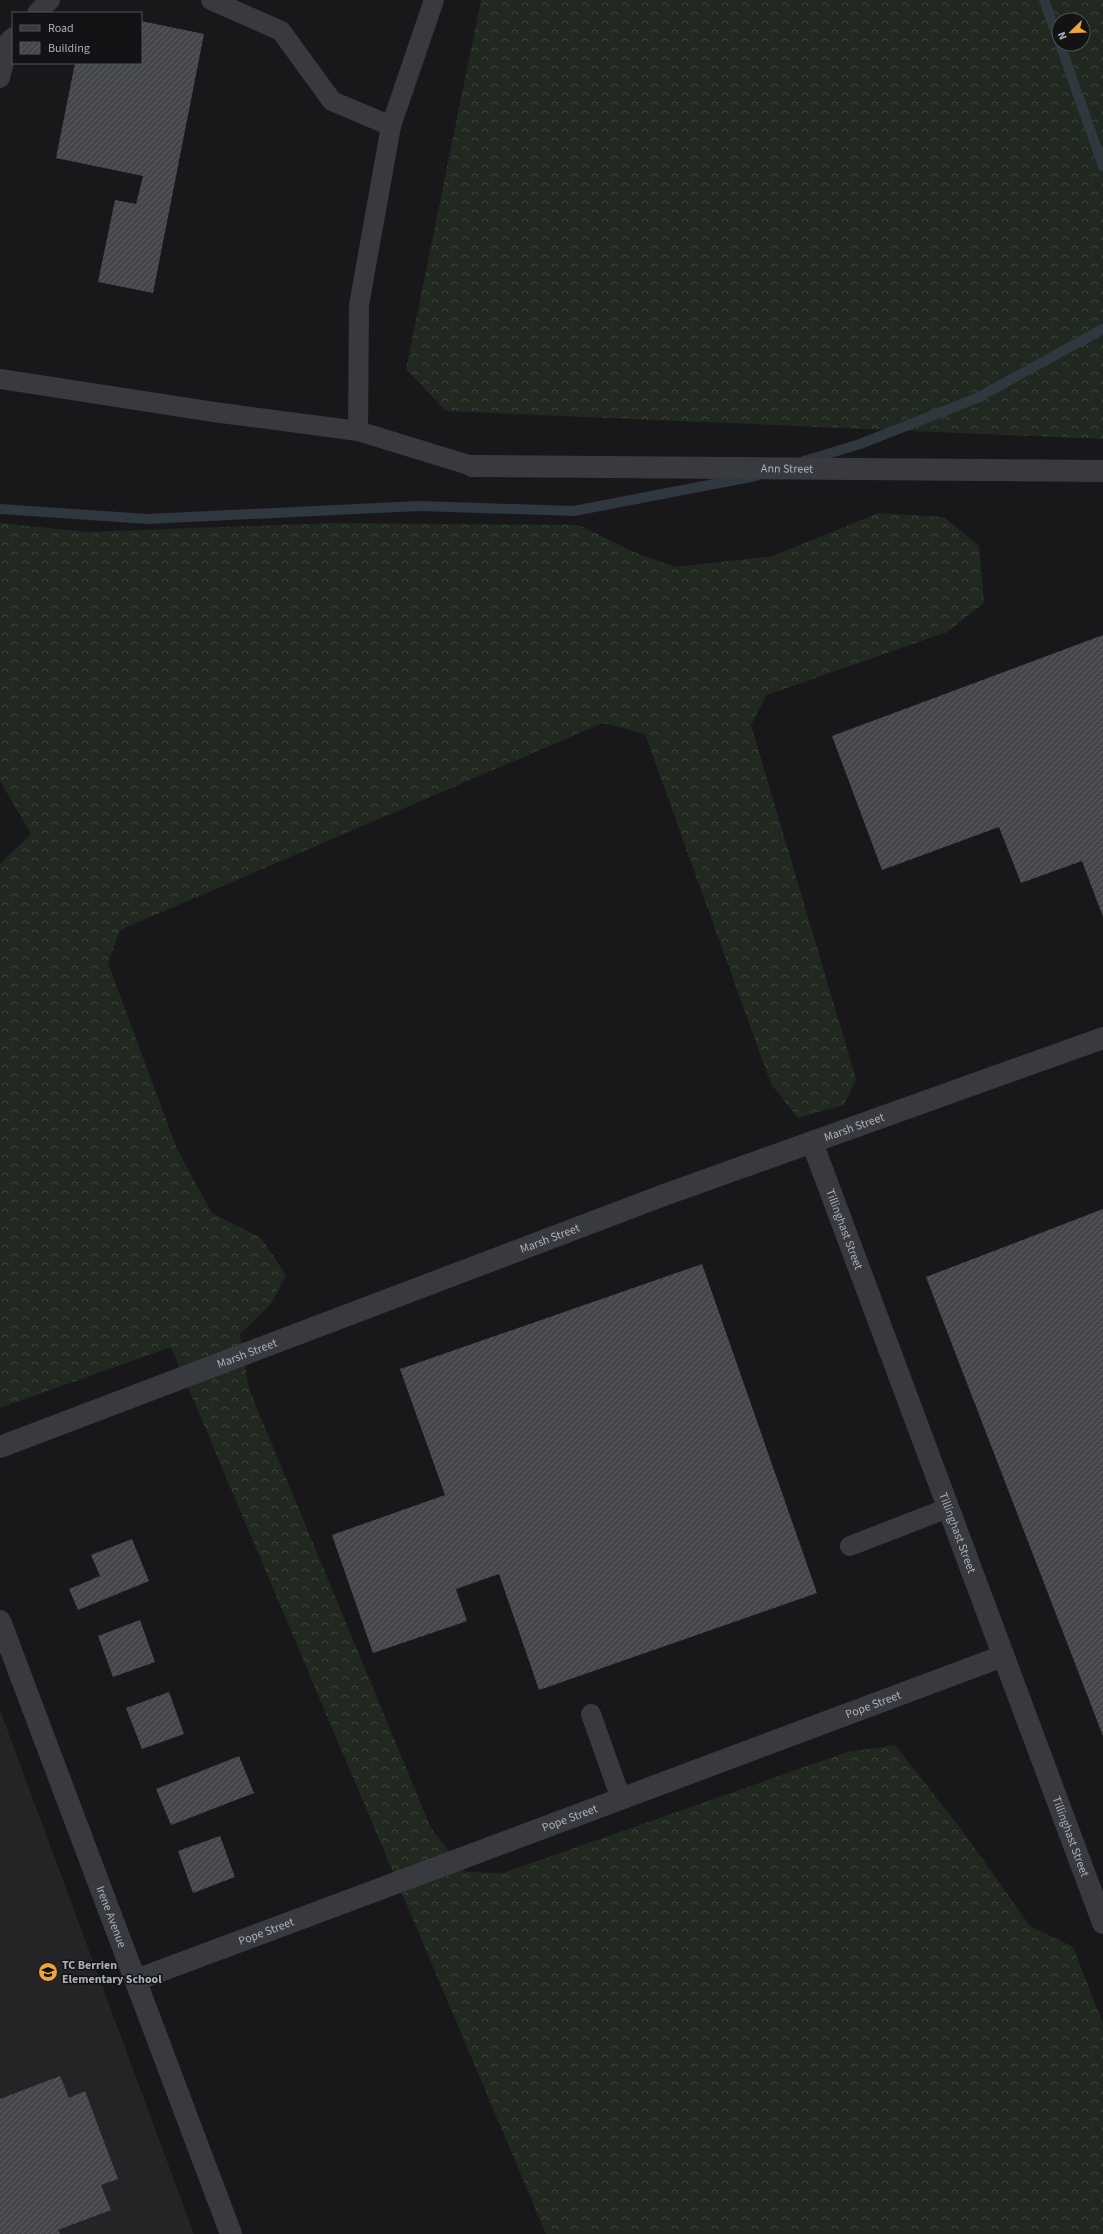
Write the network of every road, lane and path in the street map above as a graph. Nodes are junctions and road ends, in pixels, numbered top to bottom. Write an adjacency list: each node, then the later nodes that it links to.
1 (50, 0): 4 (lane)
2 (211, 0): 7 (lane)
3 (434, 0): 7 (lane)
4 (38, 12)
5 (12, 38): 6 (lane)
6 (0, 78)
7 (391, 126): 9 (lane)
8 (0, 379): 9 (lane)
9 (358, 431): 10 (lane)
10 (472, 466): 11 (street, Ann Street)
11 (1103, 471)
12 (1103, 1038): 13 (street, Marsh Street)
13 (812, 1142): 14 (street, Marsh Street); 15 (street, Tillinghast Street)
14 (0, 1446)
15 (948, 1508): 16 (lane); 18 (street, Tillinghast Street)
16 (850, 1546)
17 (0, 1621): 22 (street, Irene Avenue)
18 (1003, 1656): 20 (street, Pope Street); 21 (street, Tillinghast Street)
19 (591, 1714): 20 (lane)
20 (621, 1799): 22 (street, Pope Street)
21 (1103, 1923)
22 (136, 1980): 23 (street, Irene Avenue)
23 (231, 2234)

